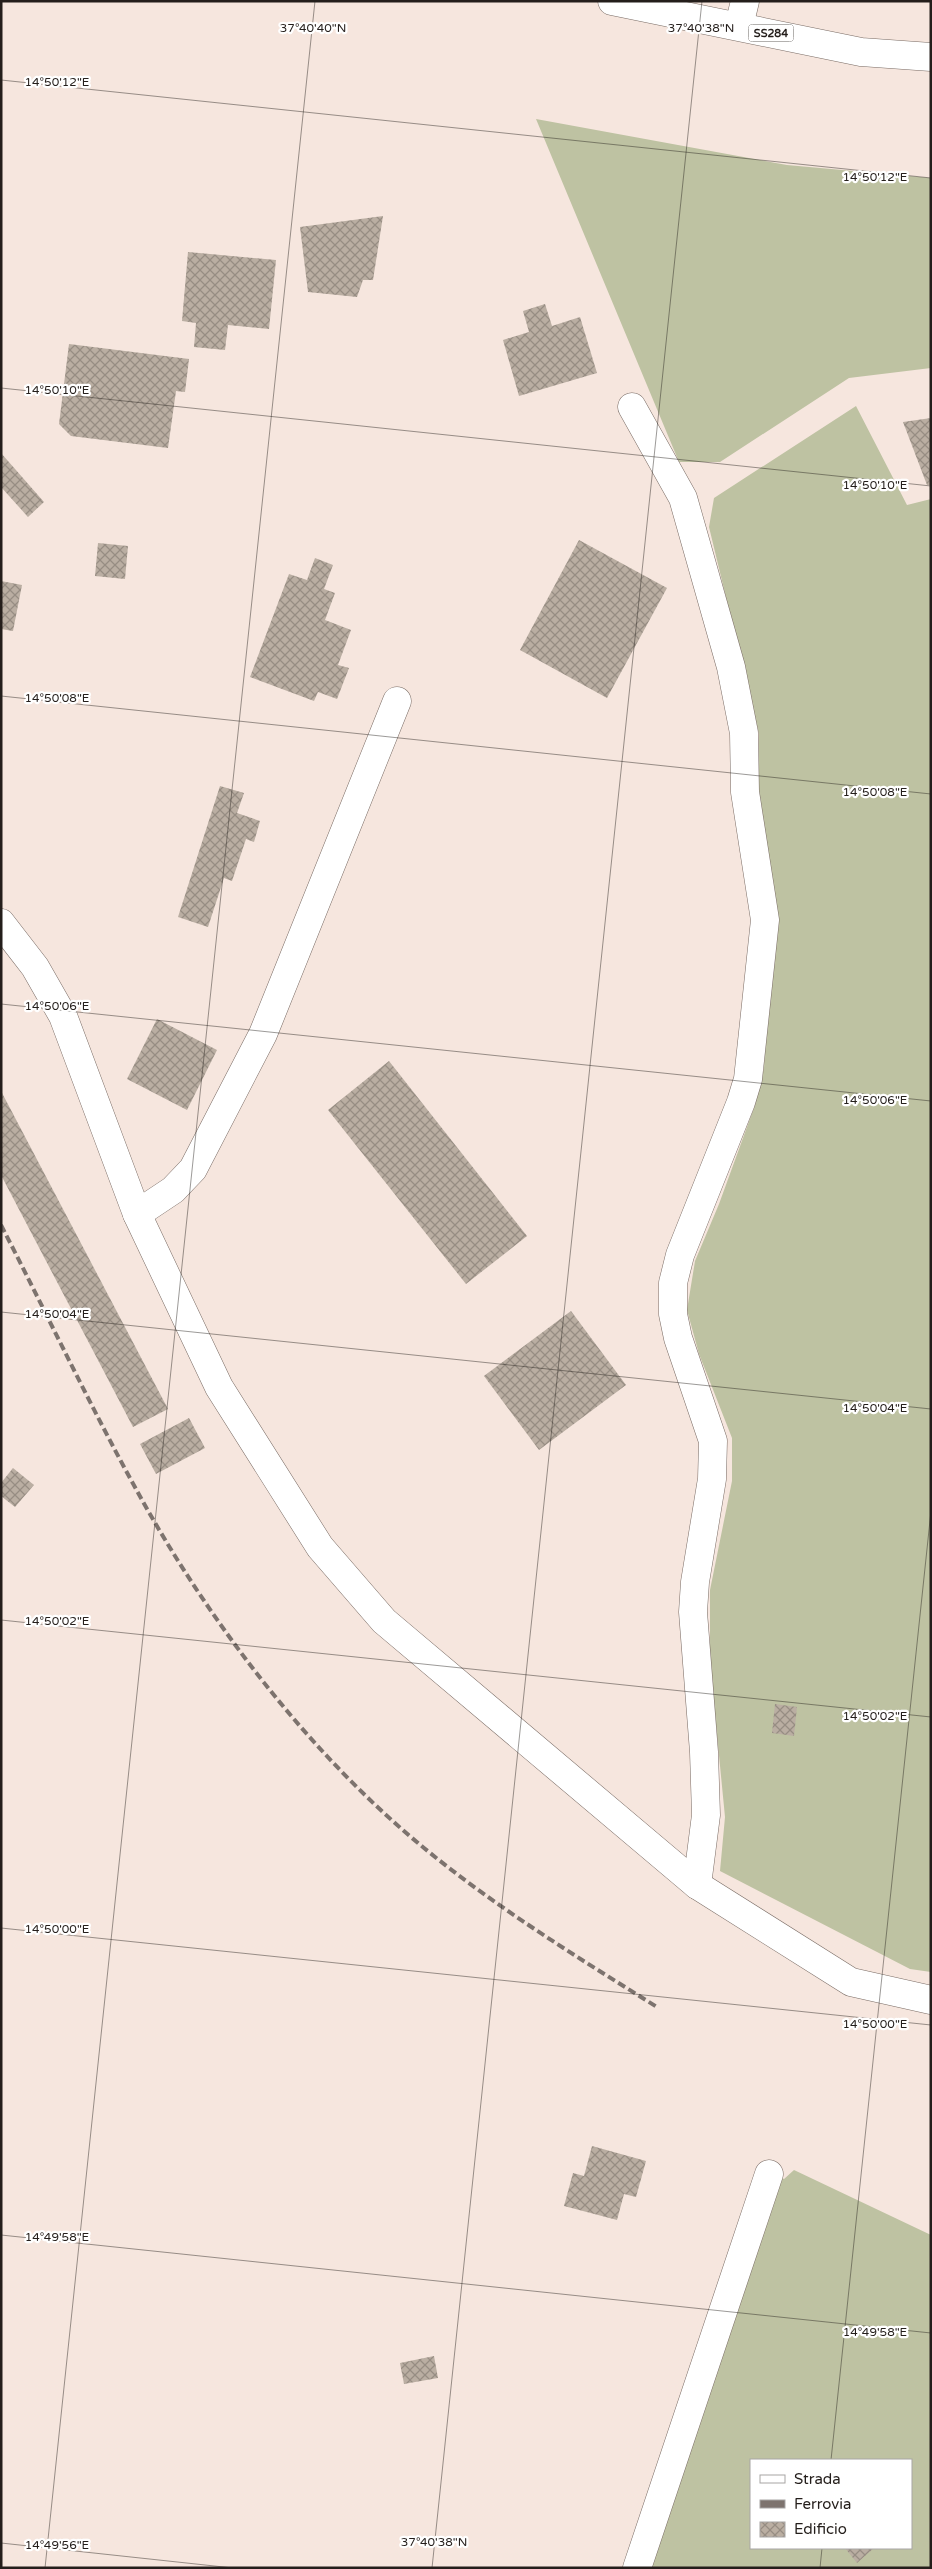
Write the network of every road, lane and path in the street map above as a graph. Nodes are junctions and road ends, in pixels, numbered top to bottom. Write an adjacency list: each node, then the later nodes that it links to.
1 (612, 1): 2 (main road, SS284)
2 (742, 14): 3 (main road, SS284)
3 (931, 57)
4 (632, 407): 8 (main road)
5 (397, 701): 7 (main road)
6 (1, 923): 7 (main road)
7 (137, 1214): 8 (main road)
8 (697, 1884): 9 (main road)
9 (931, 2000)
10 (769, 2174): 11 (main road)
11 (637, 2568)

